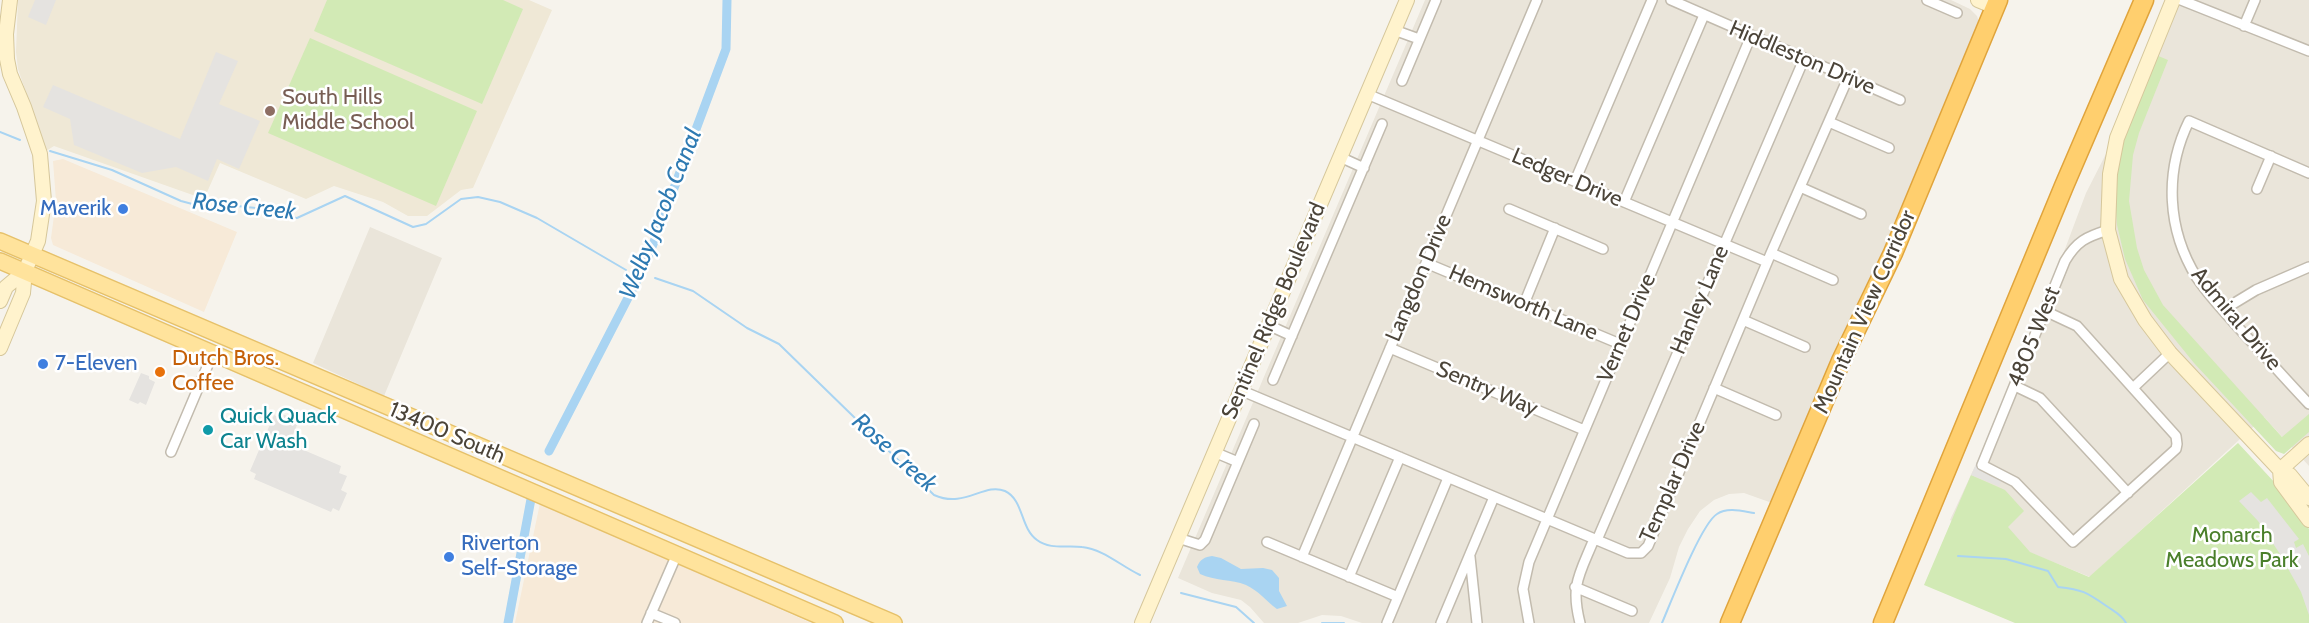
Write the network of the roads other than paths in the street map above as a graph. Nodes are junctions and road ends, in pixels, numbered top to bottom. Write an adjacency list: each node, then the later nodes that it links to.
1 (10, 0): 22 (street)
2 (1407, 0): 17 (street, Sentinel Ridge Boulevard)
3 (1436, 0): 19 (street)
4 (1537, 0): 29 (street, Langdon Drive)
5 (1652, 0): 35 (street)
6 (1671, 0): 15 (street, Hiddleston Drive)
7 (1927, 0): 14 (street)
8 (1977, 0): 13 (street)
9 (2144, 0): 111 (highway)
10 (2173, 0): 43 (street)
11 (2181, 0): 16 (street)
12 (2255, 0): 16 (street)
13 (1997, 4): 110 (highway, Mountain View Corridor)
14 (1957, 13)
15 (1704, 15): 18 (street, Hiddleston Drive); 38 (street)
16 (2244, 26): 20 (street)
17 (1394, 30): 19 (street); 25 (street, Sentinel Ridge Boulevard)
18 (1751, 36): 21 (street, Hiddleston Drive); 41 (street, Vernet Drive)
19 (1419, 39): 24 (street)
20 (2309, 51)
21 (1804, 59): 23 (street, Hiddleston Drive); 45 (street, Hanley Lane)
22 (5, 75): 47 (street)
23 (1848, 78): 26 (street, Hiddleston Drive); 27 (street, Templar Drive)
24 (1402, 81)
25 (1367, 94): 29 (street, Ledger Drive); 32 (street, Sentinel Ridge Boulevard)
26 (1900, 100)
27 (1829, 122): 30 (street); 36 (street, Templar Drive)
28 (1382, 124): 33 (street)
29 (1477, 140): 35 (street, Ledger Drive); 50 (street, Langdon Drive)
30 (1889, 148)
31 (2271, 156): 34 (street); 37 (street); 56 (street, Admiral Drive)
32 (1340, 157): 33 (street); 59 (street, Sentinel Ridge Boulevard)
33 (1364, 168): 60 (street)
34 (2309, 172)
35 (1575, 181): 38 (street, Ledger Drive)
36 (1800, 187): 40 (street); 48 (street, Templar Drive)
37 (2257, 189)
38 (1624, 202): 41 (street, Ledger Drive)
39 (1509, 209): 42 (street)
40 (1861, 214)
41 (1673, 222): 45 (street, Ledger Drive); 61 (street, Vernet Drive)
42 (1555, 228): 46 (street); 55 (street)
43 (2109, 230): 57 (street, 4805 West); 66 (street)
44 (0, 242): 47 (main road, 13400 South)
45 (1724, 244): 48 (street, Ledger Drive); 90 (street, Hanley Lane)
46 (1603, 249)
47 (32, 255): 52 (street); 103 (main road, 13400 South)
48 (1769, 258): 53 (street, Ledger Drive); 58 (street, Templar Drive)
49 (0, 261): 52 (main road, 13400 South)
50 (1426, 263): 55 (street, Hemsworth Lane); 64 (street, Langdon Drive)
51 (2308, 269): 56 (street)
52 (25, 272): 54 (street); 63 (street); 65 (main road, 13400 South)
53 (1833, 280)
54 (0, 301)
55 (1524, 304): 61 (street, Hemsworth Lane)
56 (2223, 310): 72 (street, Admiral Drive)
57 (2045, 311): 68 (street, 4805 West); 69 (street)
58 (1743, 320): 62 (street); 70 (street, Templar Drive)
59 (1268, 325): 60 (street); 71 (street, Sentinel Ridge Boulevard)
60 (1292, 336): 67 (street)
61 (1620, 344): 75 (street, Vernet Drive)
62 (1805, 347)
63 (0, 348)
64 (1390, 348): 75 (street, Sentry Way); 76 (street, Langdon Drive)
65 (213, 353): 78 (street); 92 (main road, 13400 South)
66 (2170, 353): 69 (street); 82 (street)
67 (1273, 380)
68 (2015, 386): 84 (street); 84 (street, 4805 West)
69 (2134, 387): 84 (street)
70 (1714, 388): 73 (street); 90 (street, Templar Drive)
71 (1240, 390): 76 (street, Templar Drive); 79 (street, Sentinel Ridge Boulevard)
72 (2309, 404)
73 (1776, 415)
74 (1254, 424): 81 (street)
75 (1584, 430): 87 (street, Vernet Drive)
76 (1352, 437): 80 (street, Templar Drive); 94 (street, Langdon Drive)
77 (2309, 444): 82 (street)
78 (171, 452)
79 (1214, 452): 81 (street); 89 (street, Sentinel Ridge Boulevard)
80 (1400, 457): 83 (street, Templar Drive); 95 (street)
81 (1238, 462): 89 (street)
82 (2280, 470): 86 (street); 88 (street)
83 (1448, 477): 85 (street, Templar Drive); 97 (street)
84 (2128, 493)
85 (1494, 497): 87 (street, Templar Drive); 93 (street)
86 (2309, 498)
87 (1546, 519): 90 (street, Templar Drive); 108 (street, Vernet Drive)
88 (2309, 520)
89 (1178, 538): 104 (street, Sentinel Ridge Boulevard)
90 (1596, 540): 96 (street, Hanley Lane)
91 (1267, 542): 94 (street)
92 (677, 554): 99 (street); 102 (main road, 13400 South)
93 (1469, 555): 106 (street); 107 (street)
94 (1302, 557): 95 (street)
95 (1349, 577): 97 (street)
96 (1575, 587): 98 (street); 109 (street, Hanley Lane)
97 (1398, 597): 105 (street)
98 (1632, 611)
99 (651, 613): 100 (street); 101 (street)
100 (647, 623)
101 (675, 623)
102 (835, 623)
103 (894, 623)
104 (1142, 623)
105 (1387, 623)
106 (1441, 623)
107 (1477, 623)
108 (1529, 623)
109 (1580, 623)
110 (1730, 623)
111 (1883, 623)

